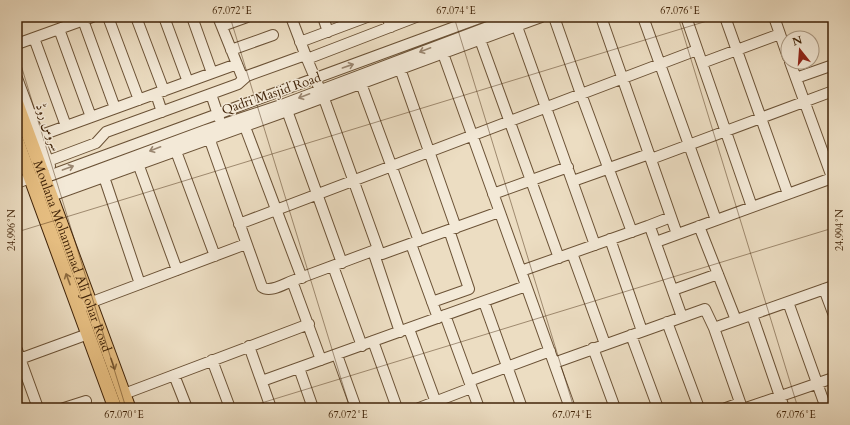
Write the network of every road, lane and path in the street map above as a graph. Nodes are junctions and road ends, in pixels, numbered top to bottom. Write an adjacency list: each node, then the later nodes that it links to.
1 (108, 17): 56 (street)
2 (136, 17): 52 (street)
3 (164, 17): 50 (street)
4 (192, 17): 43 (street)
5 (247, 17): 22 (street)
6 (291, 17): 30 (street)
7 (323, 17): 25 (street)
8 (367, 17): 19 (street)
9 (416, 17): 23 (street)
10 (482, 17): 45 (street, Qadri Masjid Road, one-way to 10)
11 (541, 17): 21 (street)
12 (554, 17): 55 (street)
13 (601, 17): 46 (street)
14 (643, 17): 39 (street)
15 (686, 17): 34 (street)
16 (725, 17): 35 (street)
17 (774, 17): 26 (street)
18 (88, 19): 24 (street); 61 (street)
19 (350, 20): 25 (street)
20 (496, 20): 21 (street); 28 (street)
21 (515, 20): 28 (street); 60 (street)
22 (220, 22): 33 (street)
23 (389, 22): 36 (street)
24 (59, 29): 29 (street); 64 (street)
25 (328, 32): 30 (street)
26 (780, 34): 35 (street)
27 (273, 35): 33 (street)
28 (478, 36): 32 (street, Qadri Masjid Road); 66 (street)
29 (34, 38): 31 (street); 69 (street)
30 (300, 42): 36 (street)
31 (17, 44)
32 (441, 49): 40 (street, Qadri Masjid Road); 72 (street)
33 (231, 50): 38 (street)
34 (697, 50): 37 (street); 39 (street)
35 (737, 50): 37 (street); 65 (street)
36 (306, 57): 45 (street); 48 (street)
37 (702, 62): 70 (street)
38 (237, 64): 43 (street); 48 (street)
39 (660, 64): 46 (street); 75 (street)
40 (399, 65): 49 (street, Qadri Masjid Road); 77 (street)
41 (833, 65): 47 (street)
42 (793, 70): 47 (street)
43 (212, 73): 50 (street)
44 (17, 78): 73 (street, سروس روڈ)
45 (315, 78): 54 (street); 63 (street, Qadri Masjid Road)
46 (622, 78): 55 (street); 78 (street)
47 (796, 78): 57 (street)
48 (243, 79): 53 (street)
49 (359, 80): 54 (street, Qadri Masjid Road); 81 (street)
50 (188, 82): 52 (street)
51 (833, 91): 57 (street)
52 (160, 92): 56 (street); 62 (street)
53 (211, 94): 62 (street); 63 (street)
54 (322, 94): 59 (street, Qadri Masjid Road); 86 (street)
55 (581, 94): 60 (street); 83 (street)
56 (139, 100): 61 (street)
57 (805, 102): 65 (street); 85 (street)
58 (17, 104): 90 (main road, Moulana Mohammad Ali Johar Road)
59 (286, 107): 67 (street, Qadri Masjid Road); 91 (street)
60 (546, 107): 66 (street); 82 (street)
61 (115, 108): 64 (street)
62 (162, 112): 80 (street)
63 (218, 114): 68 (street); 90 (street, Qadri Masjid Road, one-way to 63)
64 (91, 117): 69 (street)
65 (761, 118): 70 (street); 93 (street)
66 (509, 121): 72 (street); 87 (street)
67 (243, 122): 68 (street, Qadri Masjid Road); 71 (street); 95 (street)
68 (221, 125): 71 (street, Qadri Masjid Road)
69 (66, 126): 73 (street)
70 (726, 131): 75 (street); 94 (street)
71 (208, 134): 76 (street, Qadri Masjid Road); 99 (street)
72 (472, 135): 77 (street); 92 (street)
73 (39, 136): 80 (street, سروس روڈ)
74 (17, 141): 90 (main road, Moulana Mohammad Ali Johar Road)
75 (689, 145): 78 (street); 98 (street)
76 (175, 146): 79 (street, Qadri Masjid Road); 112 (street)
77 (429, 151): 81 (street); 102 (street)
78 (650, 157): 83 (street); 97 (street)
79 (137, 160): 84 (street, Qadri Masjid Road); 115 (street)
80 (48, 161): 90 (street, سروس روڈ)
81 (391, 166): 86 (street); 107 (street)
82 (568, 167): 87 (street); 88 (street)
83 (609, 168): 88 (street); 103 (street)
84 (103, 173): 90 (street, Qadri Masjid Road); 119 (street)
85 (833, 179): 93 (street)
86 (354, 180): 91 (street); 110 (street)
87 (531, 181): 92 (street); 113 (street)
88 (573, 181): 109 (street)
89 (17, 182): 90 (street)
90 (44, 184): 126 (main road, Moulana Mohammad Ali Johar Road)
91 (317, 194): 95 (street); 114 (street)
92 (493, 194): 96 (street)
93 (788, 194): 94 (street)
94 (752, 207): 98 (street)
95 (276, 210): 99 (street); 118 (street)
96 (499, 212): 102 (street); 116 (street)
97 (671, 217): 100 (street); 104 (street)
98 (716, 220): 101 (street)
99 (239, 224): 108 (street)
100 (648, 226): 103 (street); 106 (street)
101 (699, 226): 104 (street); 117 (street)
102 (452, 229): 107 (street); 123 (street)
103 (632, 232): 105 (street)
104 (677, 234): 106 (street)
105 (610, 239): 109 (street); 136 (street)
106 (656, 242): 122 (street)
107 (415, 243): 110 (street); 123 (street)
108 (246, 244): 112 (street); 118 (street)
109 (596, 245): 111 (street)
110 (376, 250): 114 (street); 135 (street)
111 (572, 253): 113 (street); 140 (street)
112 (214, 256): 115 (street)
113 (559, 258): 116 (street)
114 (337, 265): 118 (street); 142 (street)
115 (177, 270): 119 (street)
116 (521, 271): 120 (street)
117 (718, 274): 122 (street); 131 (street)
118 (297, 280): 133 (street)
119 (140, 284): 126 (street)
120 (526, 286): 124 (street); 144 (street)
121 (828, 287): 125 (street); 127 (street)
122 (673, 290): 130 (street)
123 (432, 302): 129 (street)
124 (484, 302): 129 (street); 150 (street)
125 (788, 302): 128 (street); 155 (street)
126 (84, 305): 137 (main road, Moulana Mohammad Ali Johar Road); 157 (main road, Moulana Mohammad Ali Johar Road, one-way to 157)
127 (833, 313)
128 (752, 315): 131 (street); 158 (street)
129 (441, 317): 135 (street); 156 (street)
130 (682, 317): 132 (street); 134 (street)
131 (736, 320): 134 (street)
132 (667, 322): 136 (street); 178 (street)
133 (309, 324): 141 (street); 148 (street)
134 (714, 328): 161 (street)
135 (404, 330): 139 (street); 160 (street)
136 (642, 331): 138 (street)
137 (88, 334): 146 (street); 164 (main road, Moulana Mohammad Ali Johar Road)
138 (631, 335): 140 (street); 177 (street)
139 (373, 341): 142 (street); 171 (street)
140 (606, 344): 143 (street)
141 (249, 346): 147 (street); 154 (street)
142 (362, 346): 145 (street)
143 (594, 348): 149 (street); 176 (street)
144 (550, 351): 149 (street); 150 (street)
145 (336, 355): 148 (street); 170 (street)
146 (18, 356): 162 (street)
147 (212, 360): 152 (street); 167 (street)
148 (321, 360): 151 (street)
149 (554, 363): 175 (street)
150 (507, 367): 156 (street); 174 (street)
151 (299, 368): 154 (street); 169 (street)
152 (174, 374): 157 (street); 166 (street)
153 (833, 378): 155 (street)
154 (262, 382): 168 (street)
155 (818, 383): 158 (street); 181 (street)
156 (470, 385): 160 (street); 173 (street)
157 (124, 394): 165 (main road, Moulana Mohammad Ali Johar Road)
158 (780, 396): 161 (street); 180 (street)
159 (86, 402): 163 (street)
160 (437, 404): 172 (street)
161 (743, 406): 179 (street)
162 (38, 408)
163 (64, 408)
164 (115, 408)
165 (129, 408)
166 (187, 408)
167 (230, 408)
168 (271, 408)
169 (313, 408)
170 (356, 408)
171 (397, 408)
172 (419, 408)
173 (479, 408)
174 (522, 408)
175 (570, 408)
176 (615, 408)
177 (658, 408)
178 (699, 408)
179 (726, 408)
180 (784, 408)
181 (826, 408)

